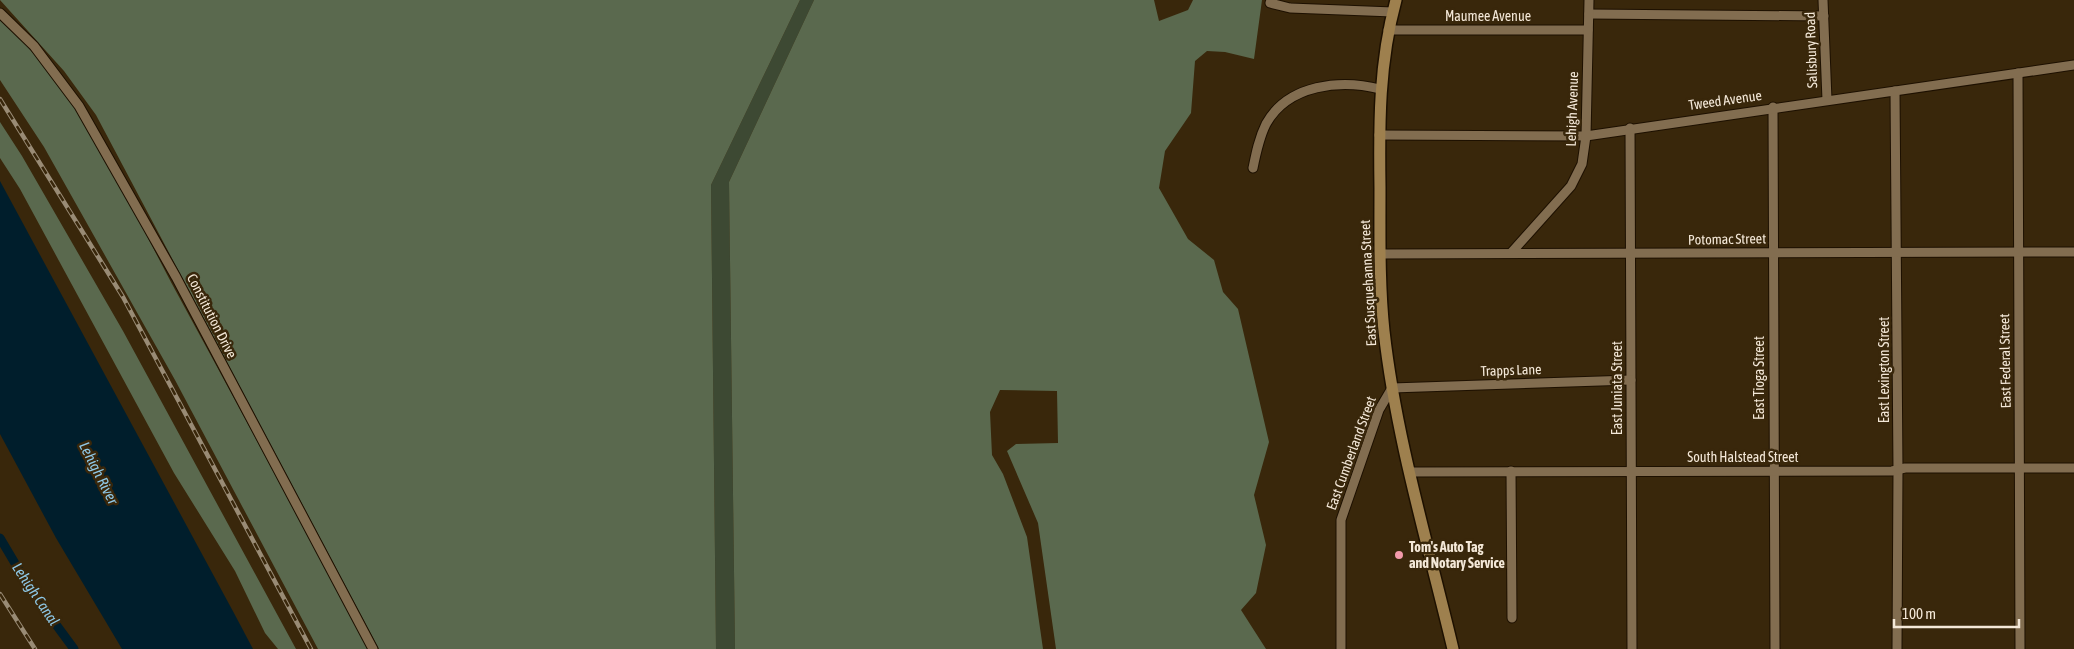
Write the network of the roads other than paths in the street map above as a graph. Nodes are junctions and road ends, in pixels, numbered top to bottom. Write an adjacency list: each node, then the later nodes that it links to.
1 (1396, 0): 5 (main road, East Susquehanna Street)
2 (1589, 0): 7 (street, Lehigh Avenue)
3 (1823, 0): 8 (street, Salisbury Road)
4 (1270, 2): 5 (street)
5 (1393, 12): 9 (main road, East Susquehanna Street)
6 (0, 13): 38 (street, Constitution Drive)
7 (1589, 14): 8 (street); 10 (street, Lehigh Avenue)
8 (1824, 16): 15 (street, Salisbury Road)
9 (1388, 30): 10 (street, Maumee Avenue); 13 (main road, East Susquehanna Street)
10 (1588, 30): 19 (street, Lehigh Avenue)
11 (2074, 65): 12 (street, Tweed Avenue)
12 (2018, 73): 14 (street, Tweed Avenue); 23 (street, East Federal Street)
13 (1380, 89): 18 (main road, East Susquehanna Street); 20 (street)
14 (1895, 90): 15 (street, Tweed Avenue); 22 (street, East Lexington Street)
15 (1826, 100): 16 (street, Tweed Avenue)
16 (1773, 107): 17 (street, Tweed Avenue); 21 (street, East Tioga Street)
17 (1630, 128): 19 (street, Tweed Avenue); 26 (street, East Juniata Street)
18 (1379, 135): 19 (street, Tweed Avenue); 27 (main road, East Susquehanna Street)
19 (1586, 136): 25 (street, Lehigh Avenue)
20 (1253, 168)
21 (1773, 252): 22 (street, Potomac Street); 26 (street, Potomac Street); 35 (street, East Tioga Street)
22 (1896, 252): 23 (street, Potomac Street); 32 (street, East Lexington Street)
23 (2018, 252): 24 (street, Potomac Street); 30 (street, East Federal Street)
24 (2074, 252)
25 (1511, 253): 26 (street, Potomac Street); 27 (street, Potomac Street)
26 (1631, 253): 28 (street, East Juniata Street)
27 (1380, 254): 29 (main road, East Susquehanna Street)
28 (1631, 380): 29 (street, Trapps Lane); 34 (street, East Juniata Street)
29 (1392, 388): 36 (main road, East Susquehanna Street); 39 (street, East Cumberland Street)
30 (2020, 468): 31 (street, South Halstead Street); 32 (street, South Halstead Street); 44 (street, East Federal Street)
31 (2074, 468)
32 (1898, 470): 35 (street, South Halstead Street); 43 (street, East Lexington Street)
33 (1512, 471): 34 (street, South Halstead Street); 36 (street, South Halstead Street); 37 (street)
34 (1631, 471): 35 (street, South Halstead Street); 41 (street, East Juniata Street)
35 (1773, 471): 42 (street, East Tioga Street)
36 (1411, 472): 40 (main road, East Susquehanna Street)
37 (1512, 618)
38 (373, 649)
39 (1341, 649)
40 (1453, 649)
41 (1632, 649)
42 (1775, 649)
43 (1897, 649)
44 (2020, 649)

